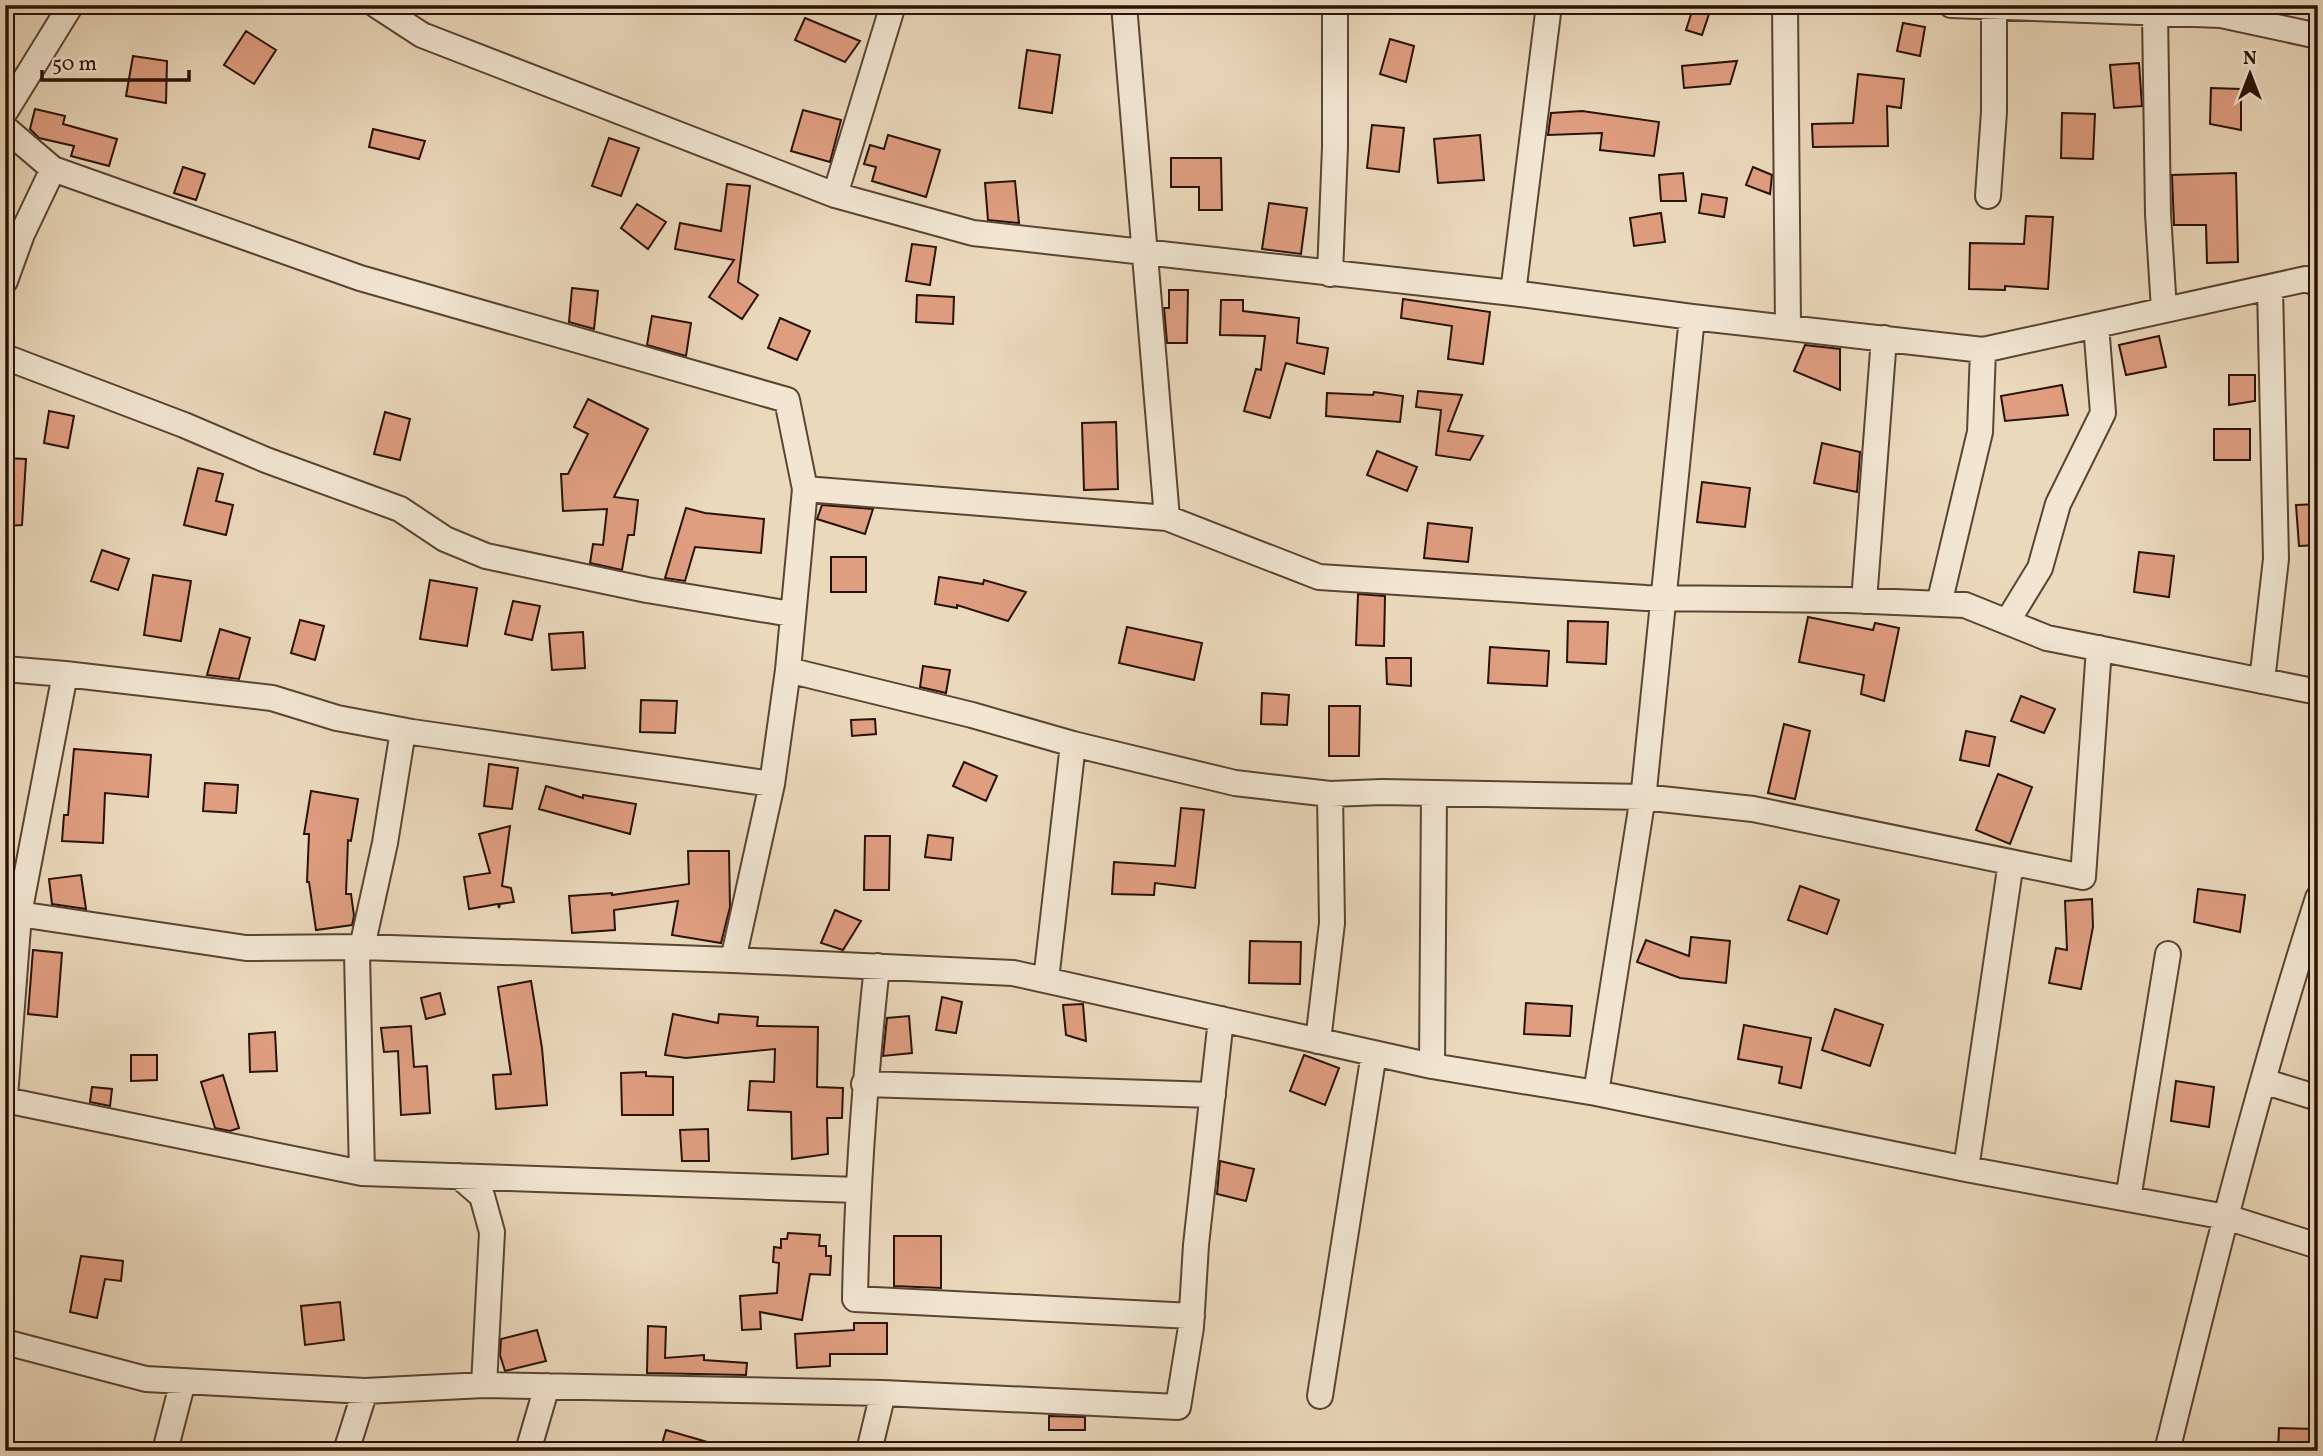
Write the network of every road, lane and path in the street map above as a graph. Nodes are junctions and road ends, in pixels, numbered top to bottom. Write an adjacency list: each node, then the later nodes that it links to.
1 (71, 5): 12 (street)
2 (376, 5): 15 (street)
3 (892, 5): 15 (street)
4 (1124, 5): 17 (street)
5 (1335, 5): 18 (street)
6 (1549, 5): 22 (street)
7 (1785, 5): 26 (street)
8 (1951, 5): 9 (street)
9 (1994, 7): 10 (street); 16 (street)
10 (2142, 10): 11 (street); 23 (street)
11 (2318, 36)
12 (5, 112)
13 (5, 128): 14 (street)
14 (53, 169): 19 (street); 30 (street)
15 (835, 195): 17 (street)
16 (1988, 196)
17 (1147, 252): 18 (street); 31 (street)
18 (1330, 274): 22 (street)
19 (5, 281)
20 (2318, 284): 21 (street)
21 (2270, 287): 23 (street); 41 (street)
22 (1513, 293): 24 (street)
23 (2164, 310): 25 (street)
24 (1692, 317): 26 (street); 32 (street)
25 (2096, 325): 28 (street); 36 (street)
26 (1788, 327): 27 (street)
27 (1884, 338): 28 (street); 33 (street)
28 (1983, 350): 34 (street)
29 (5, 358): 35 (street)
30 (805, 489): 31 (street); 35 (street)
31 (1167, 518): 32 (street)
32 (1664, 598): 33 (street); 48 (street)
33 (1864, 601): 34 (street)
34 (1939, 604): 36 (street)
35 (792, 614): 39 (street)
36 (2007, 622): 37 (street)
37 (2099, 648): 41 (street); 49 (street)
38 (5, 669): 40 (street)
39 (788, 670): 44 (street); 45 (street)
40 (65, 674): 43 (street); 51 (street)
41 (2262, 681): 42 (street)
42 (2318, 692)
43 (404, 731): 45 (street); 52 (street)
44 (1073, 744): 46 (street); 56 (street)
45 (772, 784): 54 (street)
46 (1330, 794): 47 (street); 58 (street)
47 (1434, 794): 48 (street); 60 (street)
48 (1643, 797): 49 (street); 63 (street)
49 (2011, 862): 67 (street)
50 (2318, 898): 61 (street)
51 (19, 914): 52 (street); 66 (street)
52 (362, 947): 54 (street); 68 (street)
53 (2168, 954): 71 (street)
54 (733, 960): 55 (street)
55 (877, 966): 56 (street); 62 (street)
56 (1046, 980): 57 (street)
57 (1221, 1019): 58 (street); 64 (street)
58 (1318, 1041): 59 (street)
59 (1374, 1053): 60 (street); 81 (street)
60 (1432, 1066): 63 (street)
61 (2263, 1081): 65 (street); 72 (street)
62 (864, 1084): 64 (street); 70 (street)
63 (1596, 1093): 67 (street)
64 (1213, 1095): 74 (street)
65 (2318, 1098)
66 (5, 1099): 68 (street)
67 (1966, 1169): 71 (street)
68 (362, 1173): 69 (street)
69 (459, 1176): 70 (street); 77 (street)
70 (857, 1190): 74 (street)
71 (2128, 1199): 72 (street)
72 (2226, 1217): 73 (street); 86 (street)
73 (2318, 1245)
74 (1192, 1316): 80 (street)
75 (5, 1342): 76 (street)
76 (183, 1381): 79 (street); 82 (street)
77 (484, 1385): 78 (street); 79 (street)
78 (547, 1386): 80 (street); 84 (street)
79 (365, 1391): 83 (street)
80 (883, 1392): 85 (street)
81 (1320, 1396)
82 (165, 1451)
83 (346, 1451)
84 (528, 1451)
85 (869, 1451)
86 (2167, 1451)

